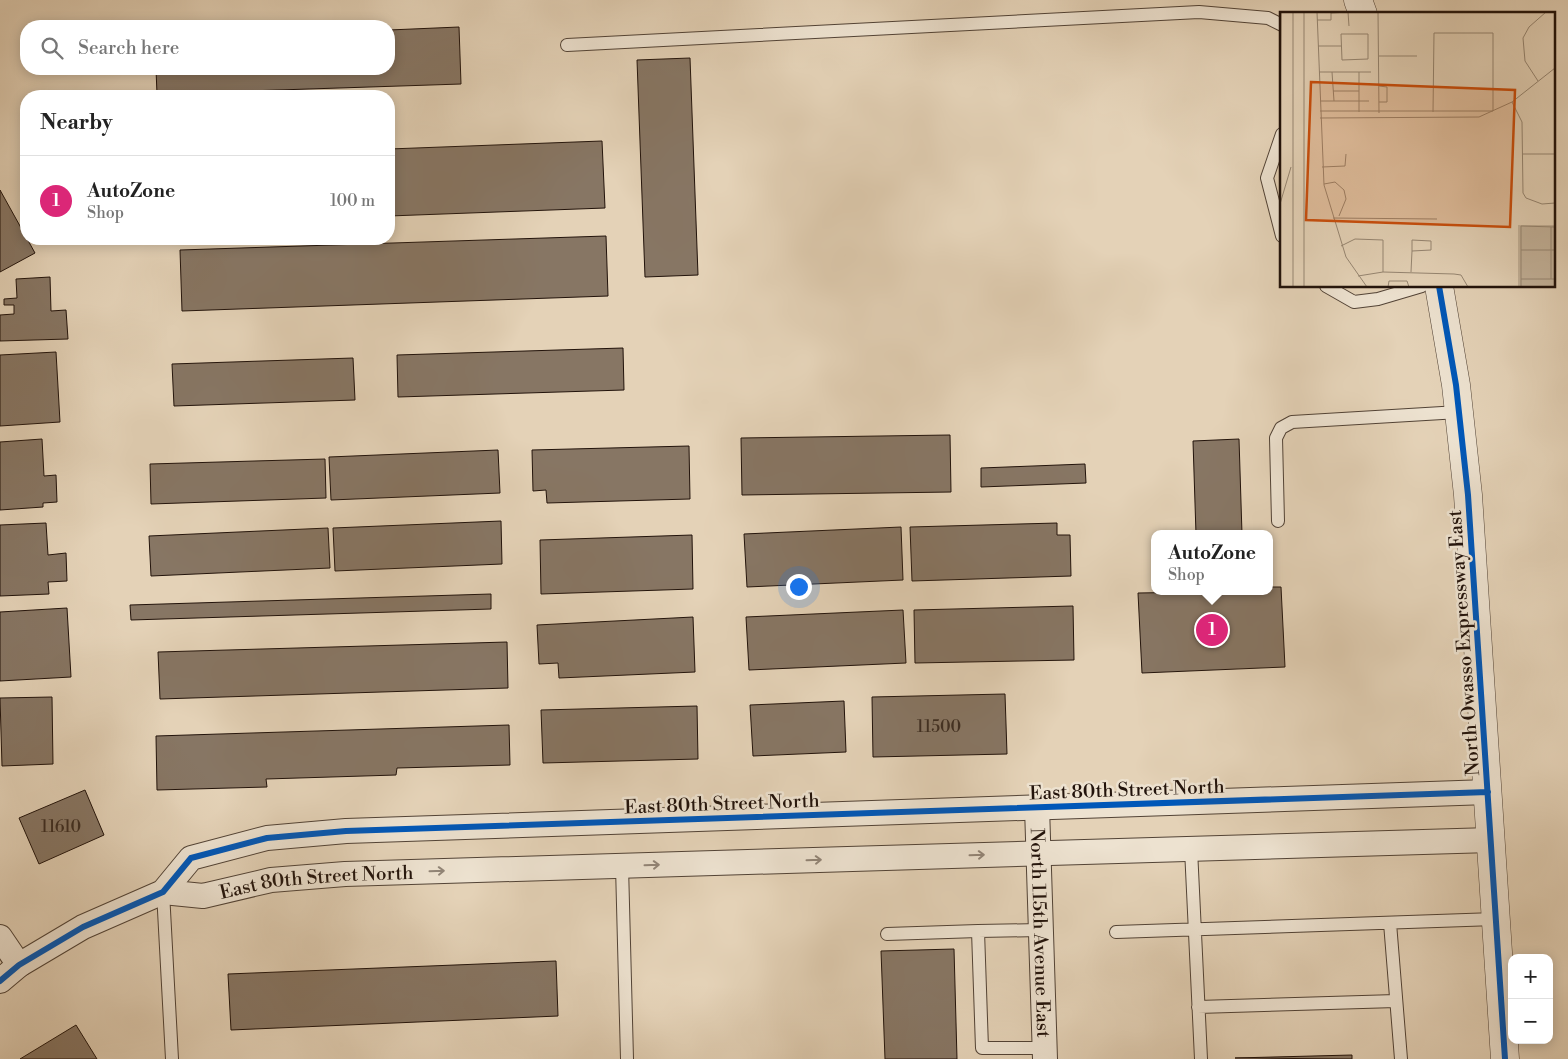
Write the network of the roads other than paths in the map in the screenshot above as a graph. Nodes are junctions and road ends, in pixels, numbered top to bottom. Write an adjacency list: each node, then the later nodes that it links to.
1 (1358, 0): 2 (street)
2 (1362, 12)
3 (1280, 24): 4 (lane)
4 (567, 45)
5 (1280, 140): 6 (lane)
6 (1280, 228)
7 (1330, 288): 8 (lane)
8 (1415, 288)
9 (1439, 288): 10 (street, North Owasso Expressway East)
10 (1459, 412): 11 (lane); 12 (street, North Owasso Expressway East)
11 (1278, 520)
12 (1488, 792): 13 (street, East 80th Street North); 14 (street, North Owasso Expressway East)
13 (1037, 807): 16 (street, North 115th Avenue East); 18 (street, East 80th Street North)
14 (1491, 840): 15 (street, East 80th Street North); 19 (street, North Owasso Expressway East)
15 (1191, 849): 16 (street, East 80th Street North); 22 (lane)
16 (1038, 853): 17 (street, East 80th Street North, one-way to 16); 21 (street, North 115th Avenue East)
17 (622, 866): 18 (street, East 80th Street North, one-way to 17); 33 (lane)
18 (163, 892): 27 (street, East 80th Street North); 32 (lane)
19 (1495, 919): 20 (lane); 36 (street, North Owasso Expressway East)
20 (1390, 923): 22 (lane); 29 (lane)
21 (1040, 930): 23 (lane); 31 (street, North 115th Avenue East)
22 (1195, 930): 24 (lane); 30 (lane)
23 (978, 931): 25 (lane); 31 (lane)
24 (1116, 932)
25 (887, 934)
26 (0, 937): 27 (street)
27 (19, 965): 28 (street, East 80th Street North)
28 (0, 981)
29 (1396, 1002): 30 (lane); 35 (lane)
30 (1198, 1006): 34 (lane)
31 (1045, 1053)
32 (172, 1059)
33 (628, 1059)
34 (1201, 1059)
35 (1401, 1059)
36 (1505, 1059)

